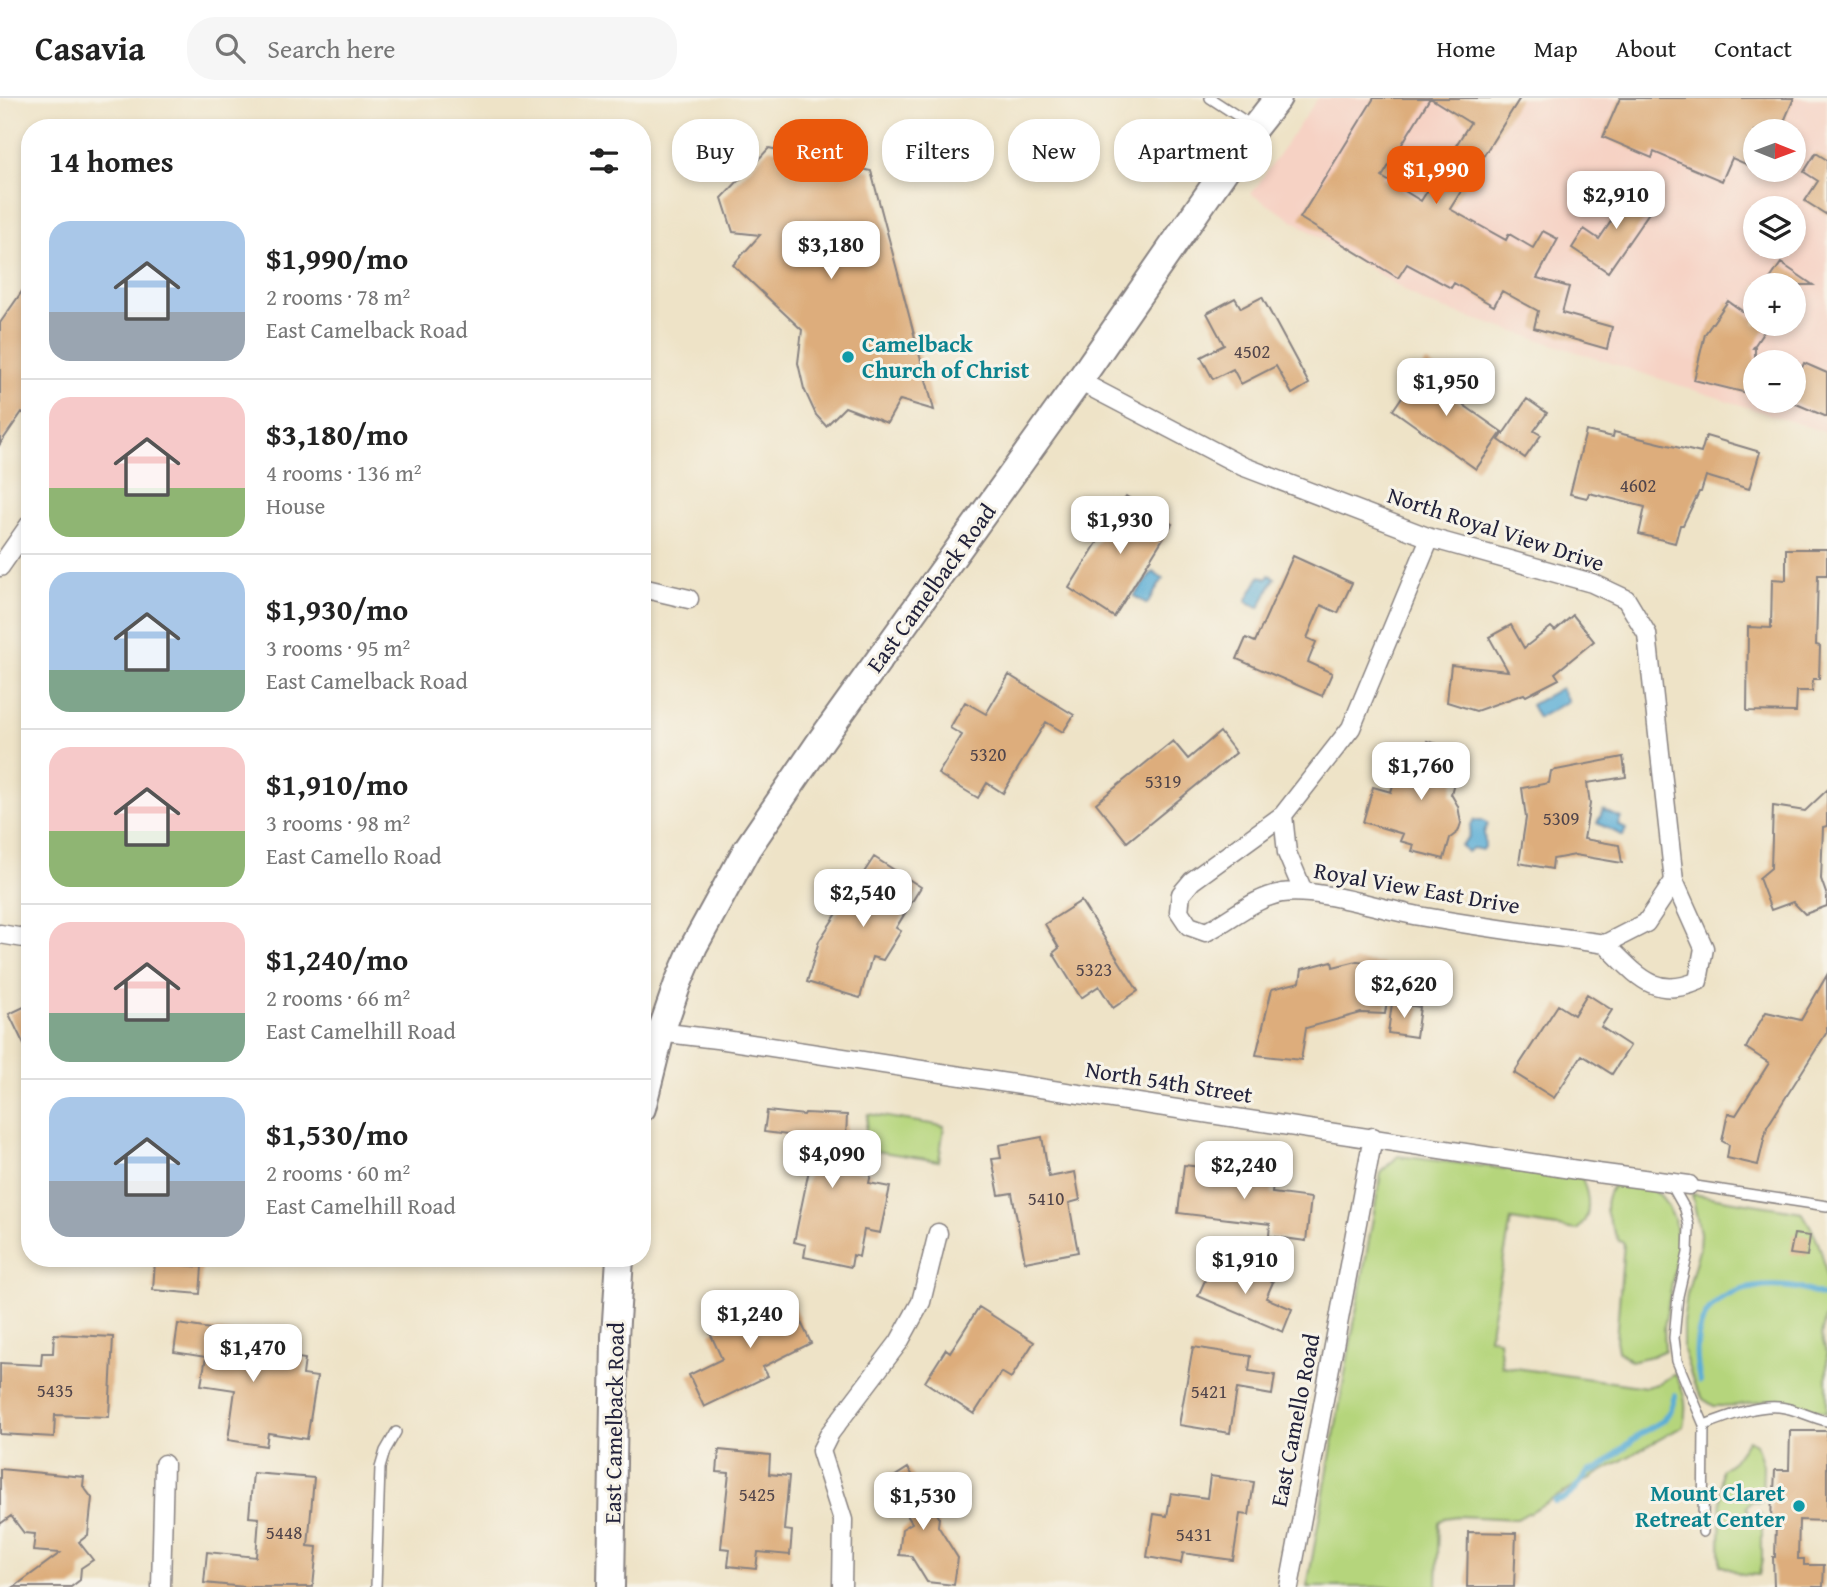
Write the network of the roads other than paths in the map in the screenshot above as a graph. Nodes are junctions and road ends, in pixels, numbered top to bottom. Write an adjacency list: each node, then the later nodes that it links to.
1 (1210, 98): 3 (lane)
2 (1278, 98): 4 (main road, East Camelback Road)
3 (1243, 119)
4 (1261, 119)
5 (1217, 182): 6 (main road, East Camelback Road)
6 (1079, 381): 8 (street, North Royal View Drive); 18 (main road, East Camelback Road)
7 (21, 537): 9 (street)
8 (1430, 538): 12 (street); 13 (street, North Royal View Drive)
9 (0, 567)
10 (651, 590): 11 (street)
11 (689, 598)
12 (1283, 815): 14 (street); 14 (street, Royal View East Drive)
13 (1674, 881): 17 (street); 17 (street, North Royal View Drive)
14 (1303, 891): 17 (street, Royal View East Drive)
15 (0, 934): 16 (street)
16 (21, 938)
17 (1605, 944)
18 (652, 1031): 19 (street, North 54th Street)
19 (1373, 1138): 20 (street, North 54th Street); 34 (street, East Camello Road)
20 (1670, 1182): 21 (street, North 54th Street); 26 (lane)
21 (1689, 1185): 22 (lane)
22 (1827, 1206)
23 (938, 1233): 33 (street)
24 (619, 1267): 32 (main road, East Camelback Road)
25 (1827, 1421): 26 (lane)
26 (1704, 1425): 29 (lane)
27 (396, 1432): 31 (lane)
28 (164, 1464): 30 (street)
29 (1703, 1532)
30 (161, 1587)
31 (376, 1587)
32 (611, 1587)
33 (842, 1587)
34 (1289, 1587)

